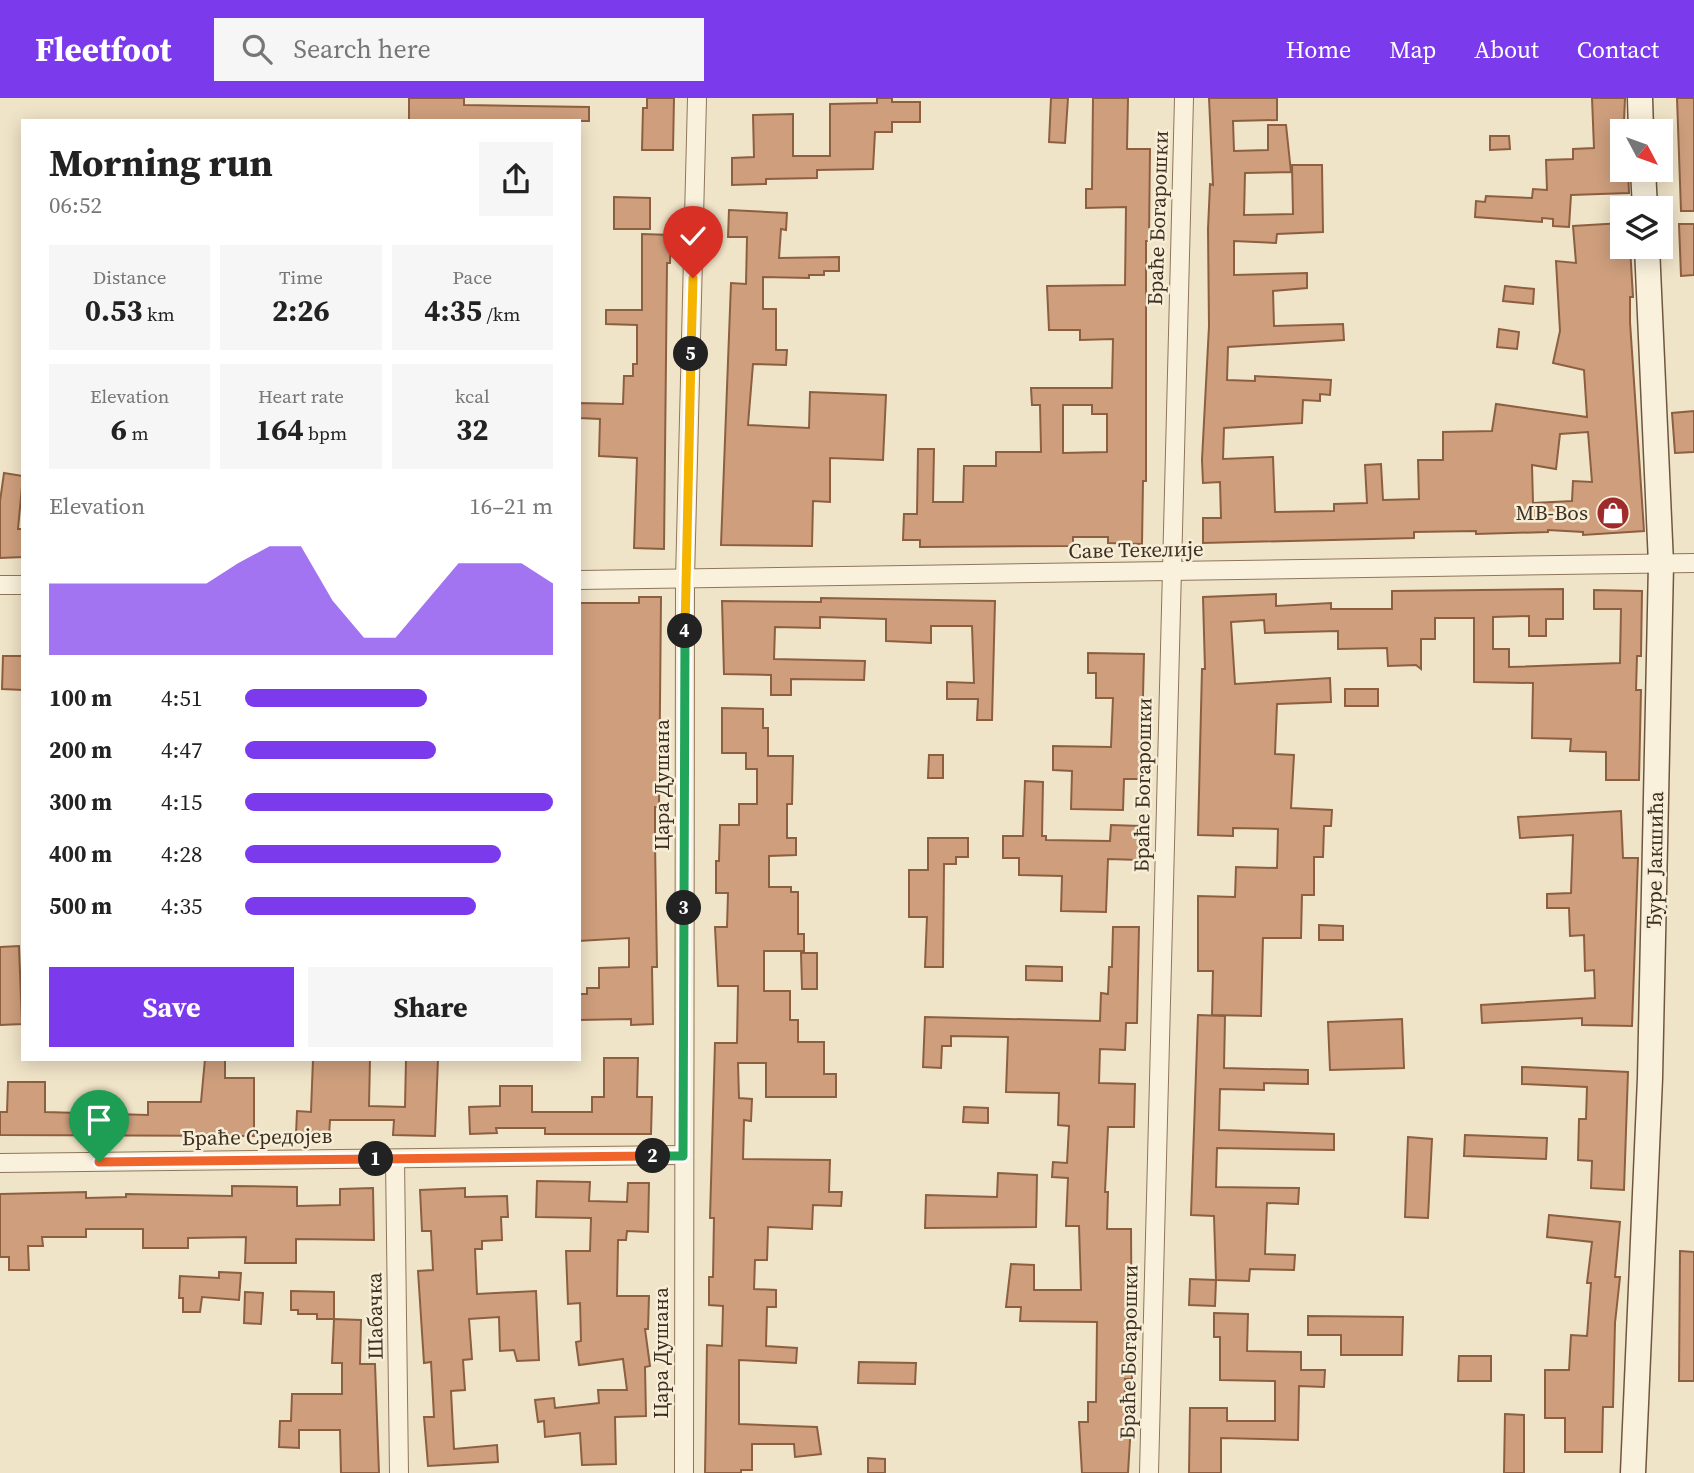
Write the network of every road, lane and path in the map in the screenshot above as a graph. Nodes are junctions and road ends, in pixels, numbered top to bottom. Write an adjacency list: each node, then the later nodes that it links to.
1 (697, 98): 9 (street, Цара Душана)
2 (1184, 98): 8 (street, Браће Богарошки)
3 (1640, 98): 4 (main road)
4 (1641, 119)
5 (1648, 259): 7 (main road, Ђуре Јакшића)
6 (1694, 563): 7 (street, Саве Текелије)
7 (1661, 564): 8 (street, Саве Текелије); 19 (main road, Ђуре Јакшића)
8 (1170, 572): 9 (street, Саве Текелије); 18 (street, Браће Богарошки)
9 (685, 579): 10 (street, Саве Текелије); 13 (street, Цара Душана)
10 (581, 580)
11 (0, 585): 12 (street)
12 (21, 585)
13 (683, 1156): 14 (street, Браће Средојев); 17 (street, Цара Душана)
14 (395, 1158): 15 (street, Браће Средојев); 16 (street, Шабачка)
15 (0, 1163)
16 (399, 1473)
17 (684, 1473)
18 (1149, 1473)
19 (1633, 1473)

